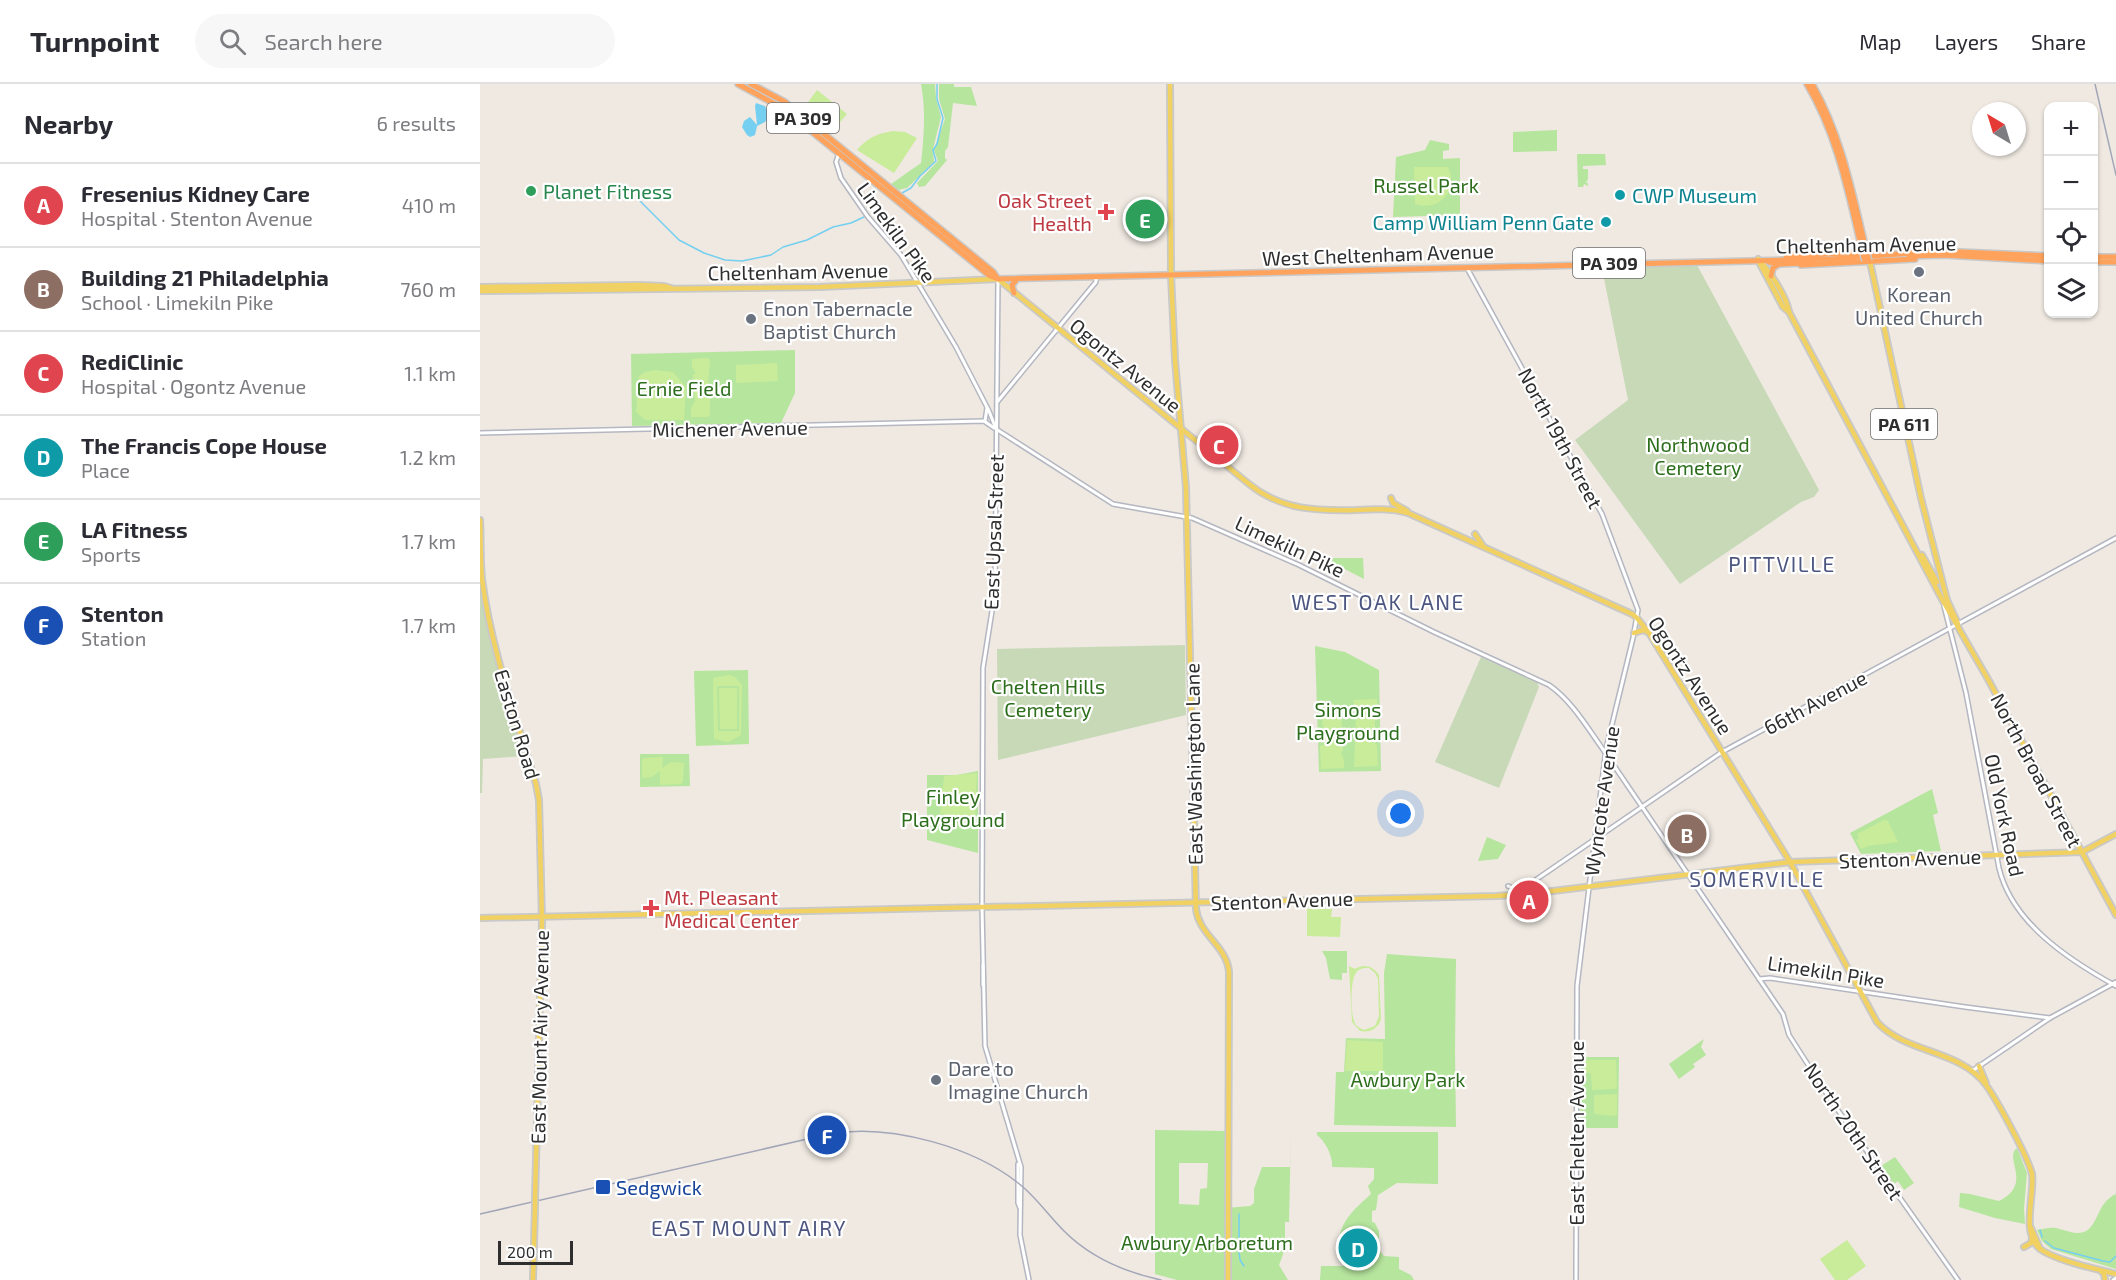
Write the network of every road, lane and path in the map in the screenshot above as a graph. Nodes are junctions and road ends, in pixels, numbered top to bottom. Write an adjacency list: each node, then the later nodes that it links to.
1 (738, 84): 6 (highway, PA 309)
2 (751, 84): 6 (highway, PA 309)
3 (1170, 84): 21 (main road, East Washington Lane)
4 (1807, 84): 8 (highway, Old York Road / PA 611)
5 (1812, 84): 8 (highway, Old York Road / PA 611)
6 (839, 151): 24 (highway, Ogontz Avenue / PA 309); 26 (street, Limekiln Pike)
7 (1958, 251): 8 (highway); 9 (highway, Cheltenham Avenue); 14 (highway, Cheltenham Avenue)
8 (1865, 253): 14 (highway); 16 (highway, Old York Road / PA 611, bridge)
9 (2044, 256)
10 (1964, 257): 15 (highway, Cheltenham Avenue); 16 (highway); 19 (highway, Cheltenham Avenue)
11 (2098, 257): 12 (highway)
12 (2116, 257)
13 (1758, 259): 14 (highway, Cheltenham Avenue / PA 309); 19 (highway, Cheltenham Avenue / PA 309); 20 (highway, West Cheltenham Avenue / PA 309); 23 (main road, North Broad Street); 29 (main road, North Broad Street)
14 (1770, 259)
15 (2044, 261)
16 (1867, 262): 19 (highway); 46 (main road, Old York Road / PA 611)
17 (2098, 262): 18 (highway)
18 (2116, 262)
19 (1780, 264): 23 (highway)
20 (1466, 267): 21 (highway, West Cheltenham Avenue / PA 309); 50 (street, North 19th Street)
21 (1171, 274): 22 (highway, West Cheltenham Avenue / PA 309); 36 (main road, East Washington Lane)
22 (1096, 276): 25 (highway, West Cheltenham Avenue / PA 309); 30 (street)
23 (1771, 276): 29 (main road, North Broad Street)
24 (998, 279): 25 (highway, West Cheltenham Avenue / PA 309); 26 (main road, Cheltenham Avenue); 28 (main road, Ogontz Avenue); 31 (street, East Upsal Street)
25 (1018, 279): 28 (highway)
26 (918, 283): 27 (main road, Cheltenham Avenue); 32 (street, Limekiln Pike)
27 (480, 289)
28 (1014, 293): 30 (main road, Ogontz Avenue)
29 (1789, 312): 45 (main road, North Broad Street)
30 (1058, 328): 31 (street); 36 (main road, Ogontz Avenue)
31 (998, 401): 35 (street, East Upsal Street)
32 (987, 407): 33 (street); 35 (street, Limekiln Pike)
33 (985, 421): 34 (street, Michener Avenue); 35 (street)
34 (981, 422): 35 (street, Michener Avenue); 37 (street, Michener Avenue)
35 (994, 428): 40 (street, Limekiln Pike); 74 (street, East Upsal Street)
36 (1181, 429): 39 (main road, Ogontz Avenue); 40 (main road, East Washington Lane)
37 (480, 433)
38 (1391, 498): 39 (main road)
39 (1411, 514): 44 (main road, Ogontz Avenue)
40 (1187, 516): 56 (street, Limekiln Pike); 73 (main road, East Washington Lane)
41 (480, 520): 57 (main road, Easton Road)
42 (1475, 534): 44 (main road)
43 (2116, 538): 51 (street, 66th Avenue)
44 (1483, 546): 50 (main road, Ogontz Avenue)
45 (1917, 549): 47 (main road, North Broad Street); 48 (main road, North Broad Street)
46 (1935, 557): 47 (main road); 48 (main road, Old York Road / PA 611); 49 (main road, Old York Road / PA 611)
47 (1925, 560): 48 (main road, North Broad Street)
48 (1936, 584): 49 (main road, North Broad Street)
49 (1945, 601): 51 (main road, North Broad Street / PA 611); 52 (street, Old York Road)
50 (1637, 618): 53 (street, Wyncote Avenue); 54 (main road, Ogontz Avenue)
51 (1958, 624): 52 (street, 66th Avenue); 61 (main road, North Broad Street / PA 611)
52 (1949, 629): 55 (street, 66th Avenue); 64 (street, Old York Road)
53 (1634, 633): 54 (main road); 56 (street, Wyncote Avenue)
54 (1649, 633): 55 (main road, Ogontz Avenue)
55 (1722, 752): 58 (street, 66th Avenue); 65 (main road, Ogontz Avenue)
56 (1605, 753): 58 (street, Limekiln Pike); 60 (street, Wyncote Avenue)
57 (538, 793): 76 (main road, East Mount Airy Avenue)
58 (1641, 806): 60 (street, 66th Avenue); 66 (street, Limekiln Pike)
59 (2116, 834): 62 (main road)
60 (1595, 838): 68 (street, 66th Avenue); 69 (street, Wyncote Avenue)
61 (2078, 844): 62 (main road, North Broad Street / PA 611); 63 (main road)
62 (2082, 852): 63 (main road, Stenton Avenue); 75 (main road, North Broad Street / PA 611)
63 (2058, 854): 64 (main road, Stenton Avenue)
64 (1997, 855): 65 (main road, Stenton Avenue); 80 (street, Old York Road)
65 (1790, 862): 66 (main road, Stenton Avenue); 83 (main road, Ogontz Avenue)
66 (1689, 875): 69 (main road, Stenton Avenue); 78 (street, Limekiln Pike)
67 (1508, 886): 70 (street)
68 (1526, 886): 70 (street, 66th Avenue); 71 (street)
69 (1589, 887): 71 (main road, Stenton Avenue); 81 (street, Wyncote Avenue)
70 (1520, 891): 72 (street, 66th Avenue)
71 (1531, 894): 72 (main road, Stenton Avenue)
72 (1513, 895): 73 (main road, Stenton Avenue)
73 (1196, 903): 74 (main road, Stenton Avenue); 96 (main road, East Washington Lane)
74 (982, 907): 76 (main road, Stenton Avenue); 95 (street, East Upsal Street)
75 (2116, 915)
76 (542, 917): 77 (main road, Stenton Avenue); 94 (main road, East Mount Airy Avenue)
77 (480, 918)
78 (1759, 979): 83 (street, Limekiln Pike); 98 (street, North 20th Street)
79 (2116, 982): 80 (street)
80 (2112, 984): 82 (street, Old York Road); 84 (street)
81 (1577, 986): 97 (street, East Chelten Avenue)
82 (2116, 987)
83 (1860, 992): 84 (street, Limekiln Pike); 86 (main road, Ogontz Avenue)
84 (2050, 1018): 85 (street)
85 (1979, 1066): 86 (street); 87 (main road)
86 (1972, 1071): 87 (main road, Ogontz Avenue)
87 (1986, 1085): 88 (main road, Ogontz Avenue)
88 (2031, 1228): 89 (main road, Ogontz Avenue); 91 (main road, Ogontz Avenue)
89 (2032, 1238): 90 (main road); 91 (main road)
90 (2024, 1247)
91 (2040, 1249): 92 (main road)
92 (2099, 1269): 93 (main road); 99 (main road)
93 (2115, 1278)
94 (533, 1280)
95 (1029, 1280)
96 (1228, 1280)
97 (1576, 1280)
98 (1958, 1280)
99 (2105, 1280)

